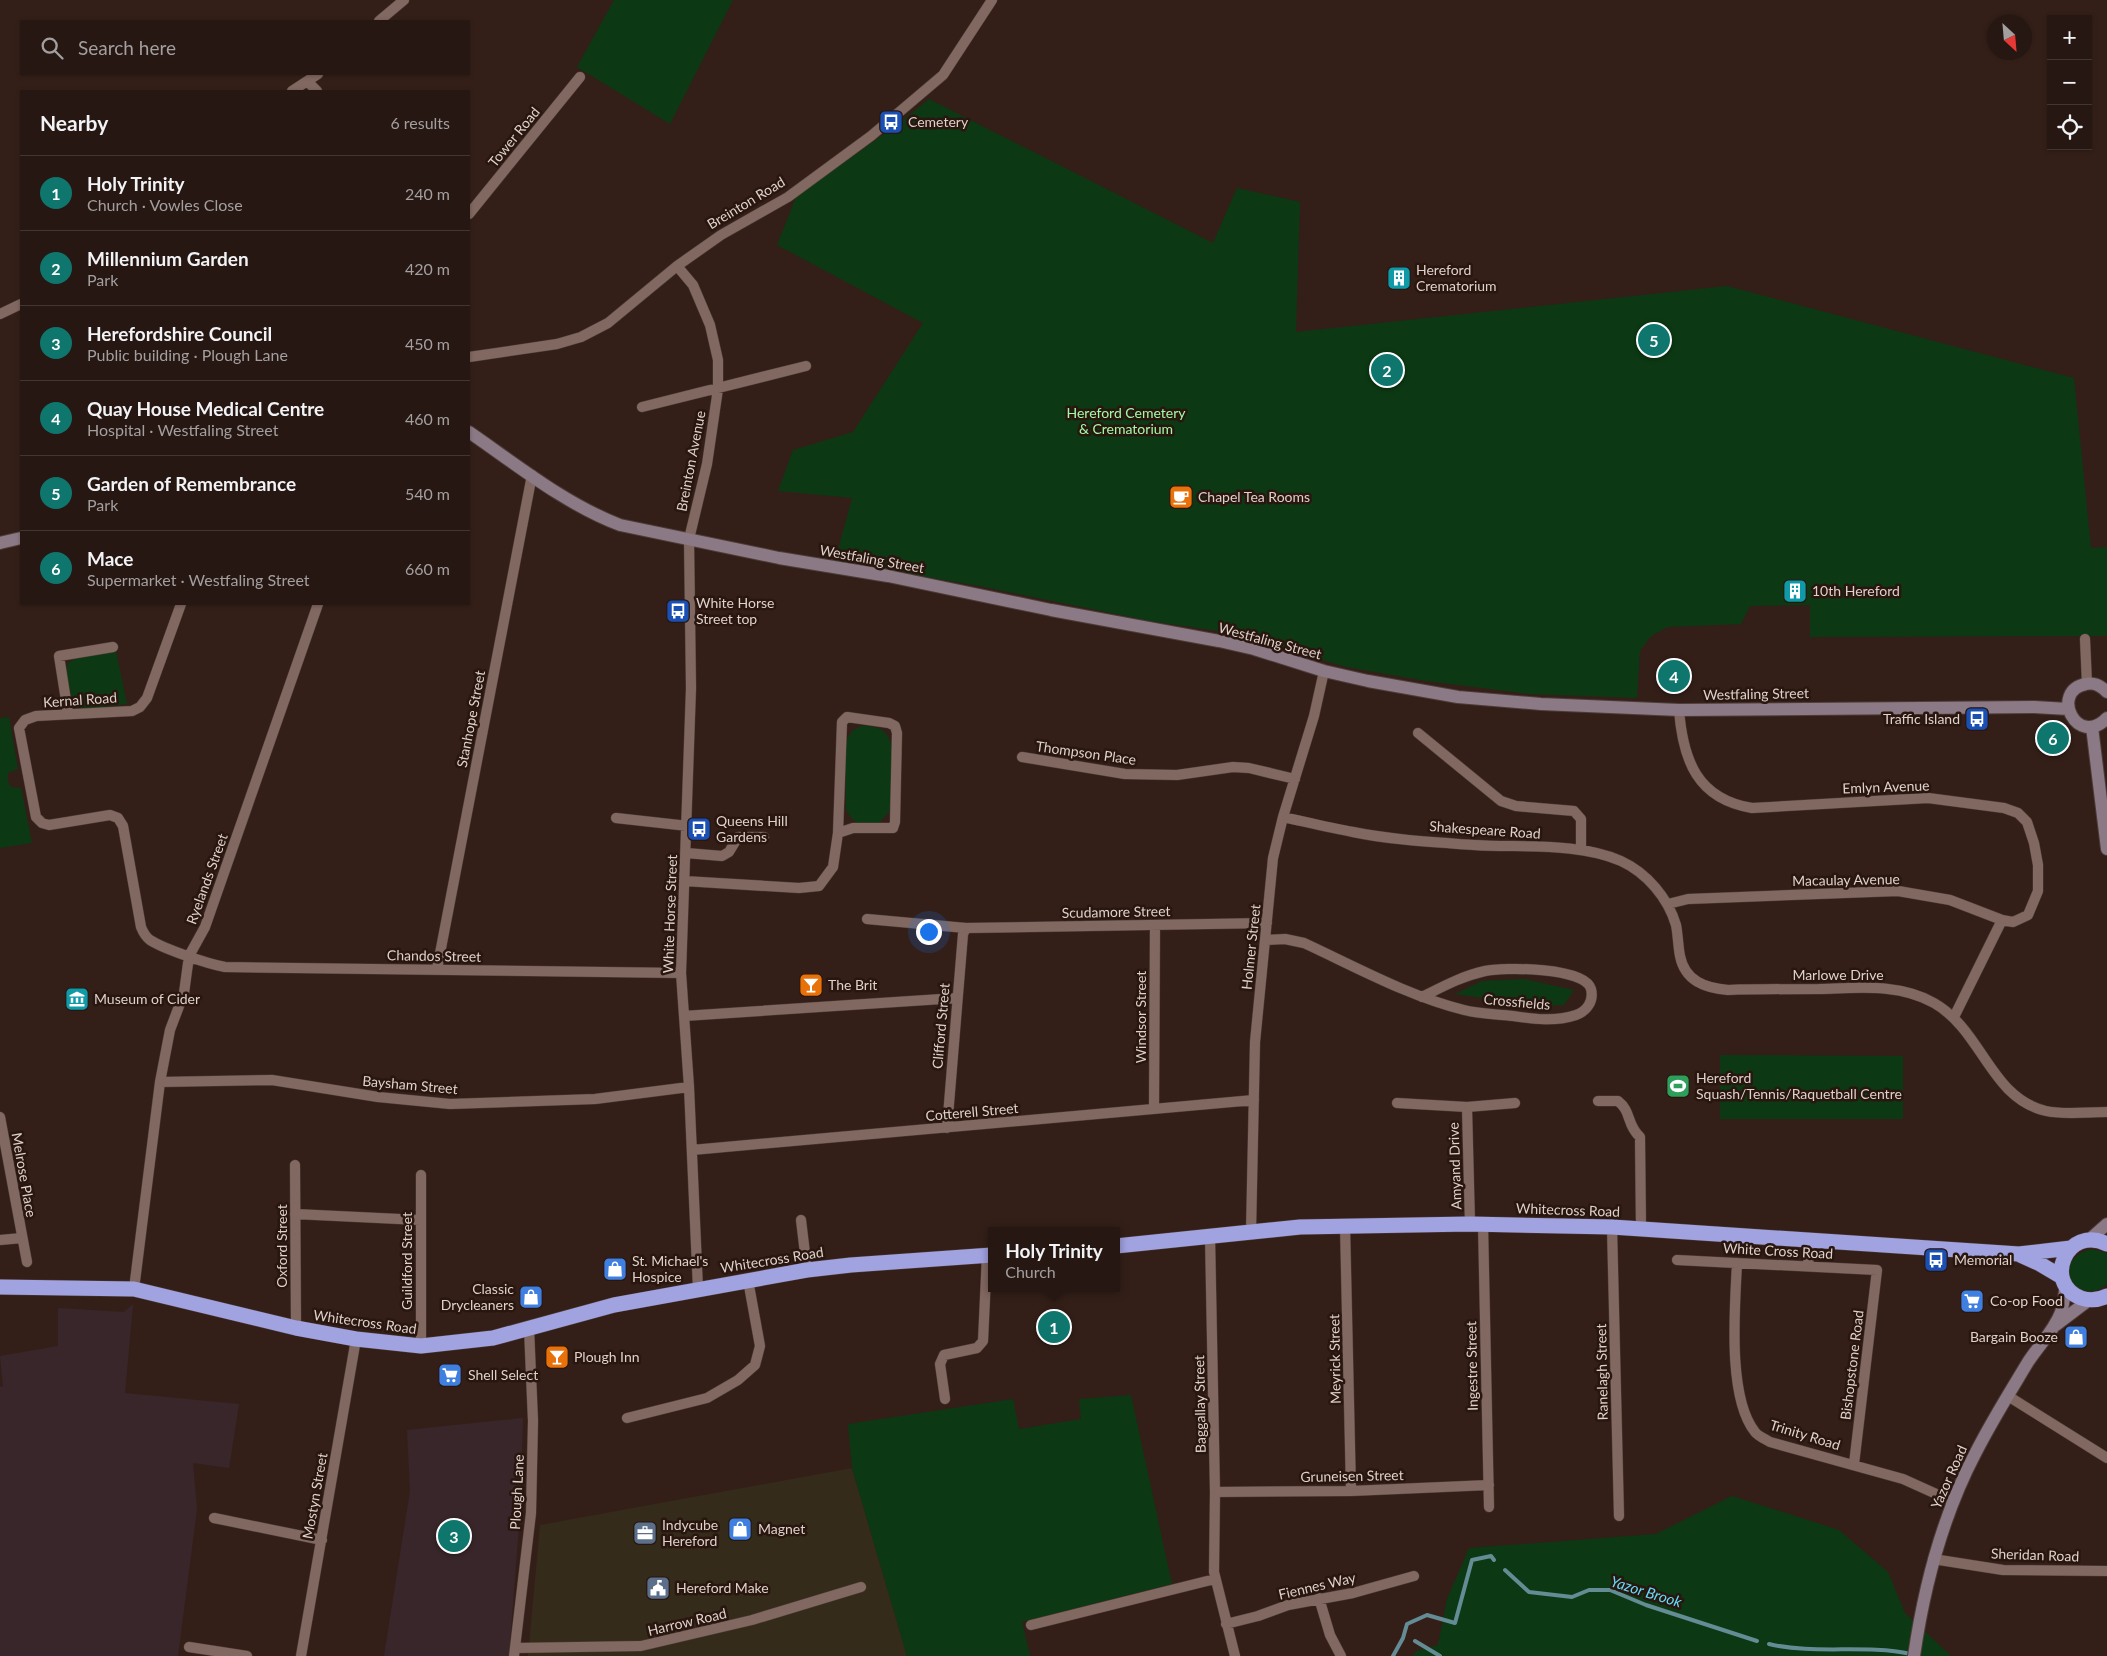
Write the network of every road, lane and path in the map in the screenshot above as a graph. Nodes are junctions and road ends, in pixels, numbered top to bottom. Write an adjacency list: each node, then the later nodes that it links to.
1 (404, 0): 3 (street)
2 (992, 0): 10 (street, Breinton Road)
3 (380, 20)
4 (317, 75): 6 (street)
5 (580, 77): 9 (street, Tower Road)
6 (308, 82): 7 (street); 8 (street)
7 (294, 90)
8 (316, 90)
9 (470, 213)
10 (677, 266): 13 (street, Breinton Road); 15 (street, Breinton Avenue)
11 (20, 304): 12 (street)
12 (0, 314)
13 (470, 357)
14 (806, 366): 15 (street, Breinton Avenue)
15 (718, 389): 16 (street, Breinton Avenue); 20 (street, Breinton Avenue)
16 (642, 408)
17 (470, 433): 18 (street, Westfaling Street)
18 (532, 474): 20 (street, Westfaling Street); 54 (street, Stanhope Street)
19 (20, 538): 21 (street)
20 (689, 539): 26 (street, Westfaling Street); 39 (street, White Horse Street)
21 (0, 543)
22 (181, 605): 31 (street, Kernal Road)
23 (318, 605): 53 (street, Ryelands Street)
24 (2085, 639): 27 (street)
25 (113, 647): 31 (street)
26 (1324, 671): 30 (street, Westfaling Street); 36 (street, Holmer Street)
27 (2087, 684): 28 (street); 29 (street)
28 (2107, 692)
29 (2068, 709): 30 (street, Westfaling Street); 33 (street)
30 (1679, 710): 48 (street, Emlyn Avenue)
31 (68, 713): 53 (street, Kernal Road)
32 (2107, 718): 33 (street)
33 (2092, 727): 42 (street)
34 (1418, 733): 43 (street)
35 (1022, 757): 36 (street, Thompson Place)
36 (1295, 779): 37 (street, Holmer Street)
37 (1283, 817): 43 (street, Shakespeare Road); 49 (street, Holmer Street)
38 (616, 818): 39 (street)
39 (688, 826): 44 (street, White Horse Street)
40 (838, 833): 40 (street); 45 (street)
41 (764, 837): 44 (street)
42 (2107, 849)
43 (1581, 850): 46 (street, Shakespeare Road)
44 (686, 853): 45 (street, White Horse Street)
45 (684, 881): 55 (street, White Horse Street)
46 (1668, 904): 48 (street, Macaulay Avenue); 59 (street, Marlowe Drive)
47 (867, 918): 51 (street, Scudamore Street)
48 (2002, 920): 59 (street)
49 (1267, 923): 50 (street, Scudamore Street); 52 (street, Holmer Street)
50 (1155, 925): 51 (street, Scudamore Street); 67 (street, Windsor Street)
51 (966, 928): 57 (street, Clifford Street)
52 (1266, 940): 56 (street, Crossfields); 62 (street, Holmer Street)
53 (189, 956): 54 (street, Chandos Street); 60 (street, Ryelands Street)
54 (437, 969): 55 (street, Chandos Street)
55 (681, 973): 58 (street, White Horse Street)
56 (1422, 997): 56 (street, Crossfields)
57 (957, 998): 58 (street); 70 (street, Clifford Street)
58 (684, 1016): 61 (street, White Horse Street)
59 (1954, 1017): 68 (street, Marlowe Drive)
60 (160, 1082): 61 (street, Baysham Street); 103 (street, Ryelands Street)
61 (689, 1086): 71 (street, White Horse Street)
62 (1254, 1100): 67 (street, Cotterell Street); 82 (street, Holmer Street)
63 (1598, 1101): 81 (street)
64 (1397, 1103): 66 (street, Amyand Drive)
65 (1515, 1103): 66 (street, Amyand Drive)
66 (1467, 1107): 77 (street, Amyand Drive)
67 (1154, 1109): 70 (street, Cotterell Street)
68 (2107, 1112)
69 (0, 1117): 84 (street, Melrose Place)
70 (947, 1128): 71 (street, Cotterell Street)
71 (692, 1150): 104 (street, White Horse Street)
72 (295, 1165): 74 (street, Oxford Street)
73 (421, 1175): 75 (street, Guildford Street)
74 (296, 1214): 75 (street); 108 (street, Oxford Street)
75 (420, 1220): 111 (street, Guildford Street)
76 (802, 1220): 98 (street)
77 (1476, 1224): 79 (highway, Whitecross Road); 80 (highway, Whitecross Road); 117 (street, Ingestre Street)
78 (2107, 1224): 87 (street)
79 (1345, 1225): 82 (highway, Whitecross Road); 118 (street, Meyrick Street)
80 (1612, 1227): 81 (highway, Whitecross Road); 122 (street, Ranelagh Street)
81 (1642, 1229): 86 (highway, Whitecross Road)
82 (1251, 1232): 83 (highway, Whitecross Road)
83 (1210, 1236): 89 (highway, Whitecross Road); 119 (street, Baggallay Street)
84 (22, 1238): 85 (street, Melrose Place); 94 (street, Melrose Place)
85 (0, 1240)
86 (1810, 1240): 91 (highway, Whitecross Road); 96 (street)
87 (2089, 1240): 88 (highway); 90 (highway, Whitecross Road)
88 (2107, 1244)
89 (1120, 1246)
90 (2071, 1248): 91 (highway, Whitecross Road); 101 (highway)
91 (2019, 1254): 101 (highway, Whitecross Road)
92 (988, 1255): 98 (highway, Whitecross Road)
93 (1677, 1260): 95 (street, White Cross Road)
94 (27, 1262)
95 (1737, 1262): 96 (street, White Cross Road); 116 (street, Trinity Road)
96 (1808, 1266): 99 (street, White Cross Road)
97 (988, 1269): 113 (street)
98 (807, 1270): 100 (highway, Whitecross Road)
99 (1877, 1270): 116 (street, Bishopstone Road)
100 (748, 1280): 104 (highway, Whitecross Road); 114 (street)
101 (2064, 1282): 106 (highway, Whitecross Road); 107 (street, Yazor Road)
102 (0, 1287): 103 (highway, Whitecross Road)
103 (134, 1289): 108 (highway, Whitecross Road)
104 (698, 1289): 109 (highway, Whitecross Road)
105 (2107, 1296): 106 (highway)
106 (2089, 1300): 107 (street, Yazor Road)
107 (2054, 1327): 112 (street, Yazor Road)
108 (296, 1328): 110 (highway, Whitecross Road)
109 (529, 1328): 111 (highway, Whitecross Road); 134 (street, Plough Lane)
110 (356, 1340): 111 (highway, Whitecross Road); 124 (street, Mostyn Street)
111 (421, 1346)
112 (2008, 1396): 115 (street); 120 (street, Yazor Road)
113 (945, 1399)
114 (627, 1418)
115 (2107, 1458)
116 (1854, 1464): 120 (street, Trinity Road)
117 (1489, 1485): 118 (street, Gruneisen Street); 121 (street, Ingestre Street)
118 (1351, 1491): 119 (street, Gruneisen Street)
119 (1215, 1492): 127 (street, Baggallay Street)
120 (1954, 1502): 125 (street, Yazor Road)
121 (1489, 1507)
122 (1619, 1516)
123 (214, 1518): 124 (street)
124 (322, 1540): 136 (street, Mostyn Street)
125 (1933, 1559): 126 (street, Sheridan Road); 139 (street, Yazor Road)
126 (2107, 1571)
127 (1214, 1576): 131 (street); 132 (street, Baggallay Street)
128 (1414, 1576): 130 (street, Fiennes Way)
129 (861, 1587): 134 (street, Harrow Road)
130 (1319, 1598): 132 (street, Fiennes Way); 138 (street)
131 (1031, 1624)
132 (1226, 1624): 137 (street, Baggallay Street)
133 (189, 1647): 135 (street)
134 (514, 1652)
135 (247, 1656)
136 (302, 1656)
137 (1235, 1656)
138 (1341, 1656)
139 (1914, 1656)

